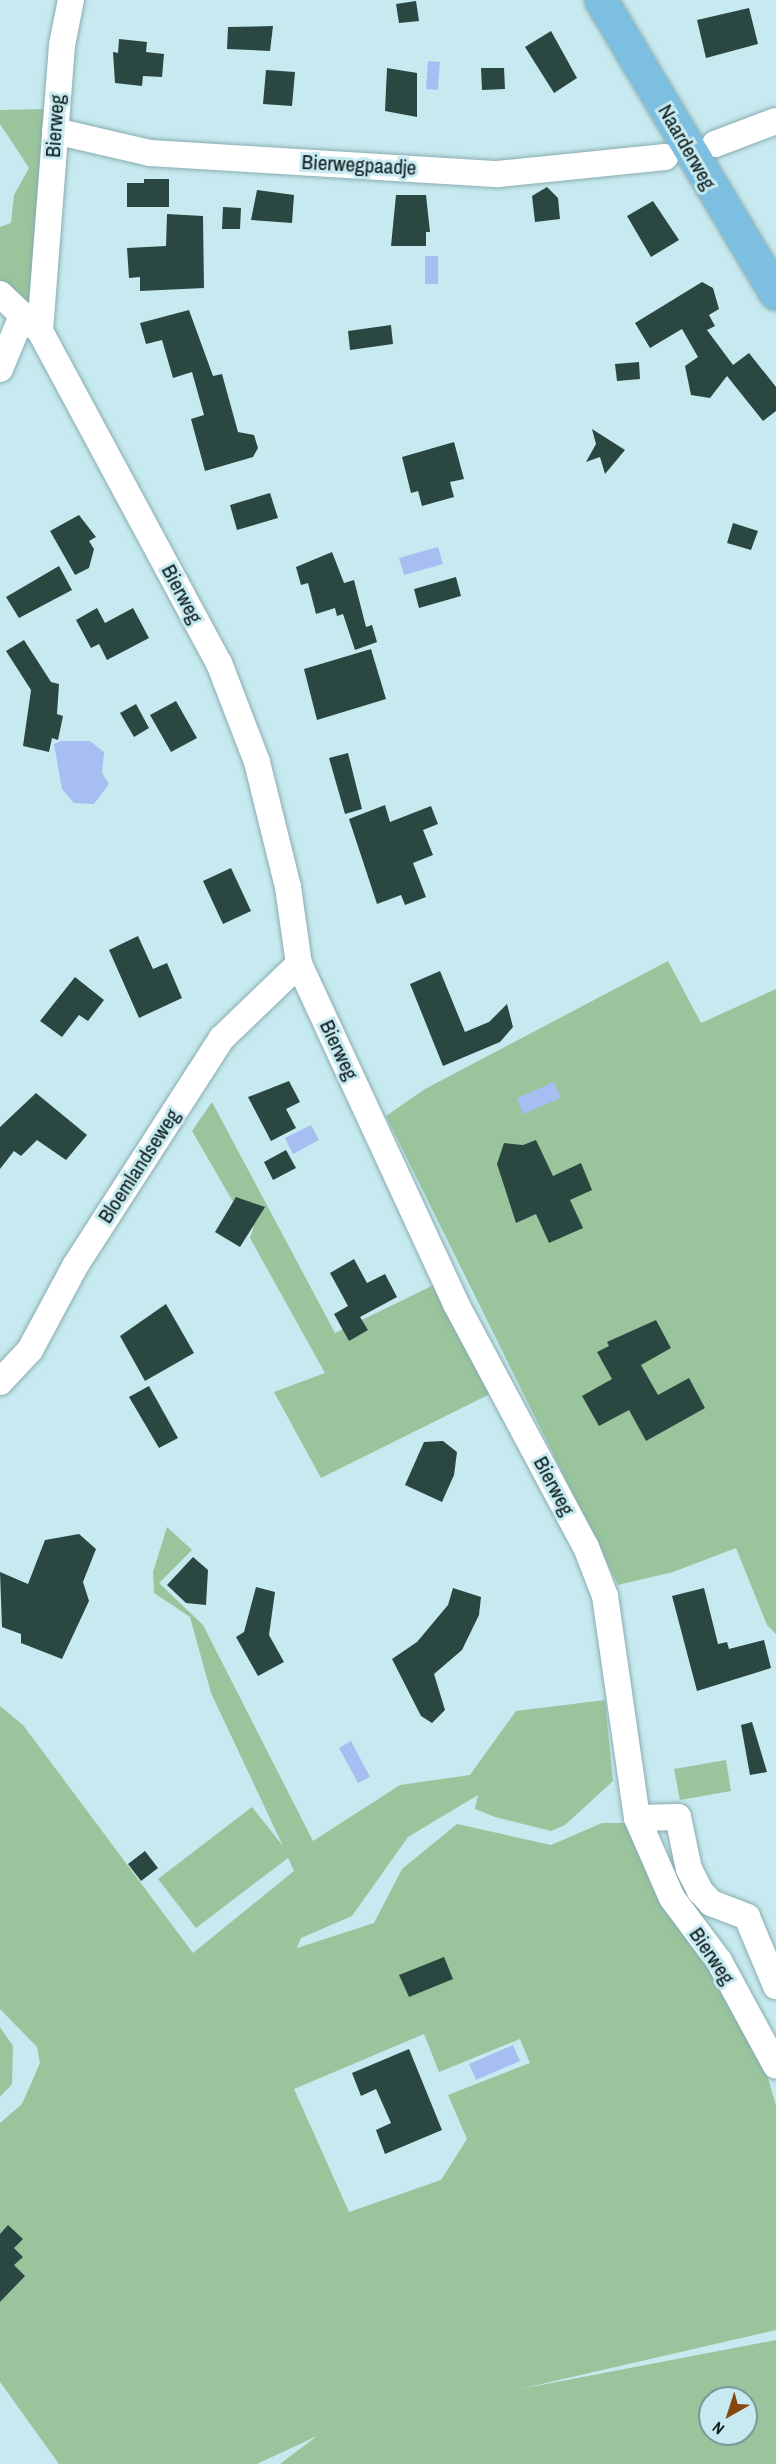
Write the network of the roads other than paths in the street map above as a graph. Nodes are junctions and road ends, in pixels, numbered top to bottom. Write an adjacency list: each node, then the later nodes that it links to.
1 (71, 0): 4 (street, Bierweg)
2 (601, 0): 8 (main road, Naarderweg)
3 (776, 121): 5 (street)
4 (55, 131): 6 (street, Bierwegpaadje); 9 (street, Bierweg)
5 (716, 144)
6 (665, 157)
7 (0, 294): 9 (street)
8 (776, 294)
9 (31, 323): 10 (street); 11 (street, Bierweg)
10 (0, 369)
11 (299, 964): 12 (street, Bloemlandseweg); 13 (street, Bierweg)
12 (0, 1382)
13 (637, 1818): 14 (street); 15 (street, Bierweg)
14 (776, 1986)
15 (776, 2066)

